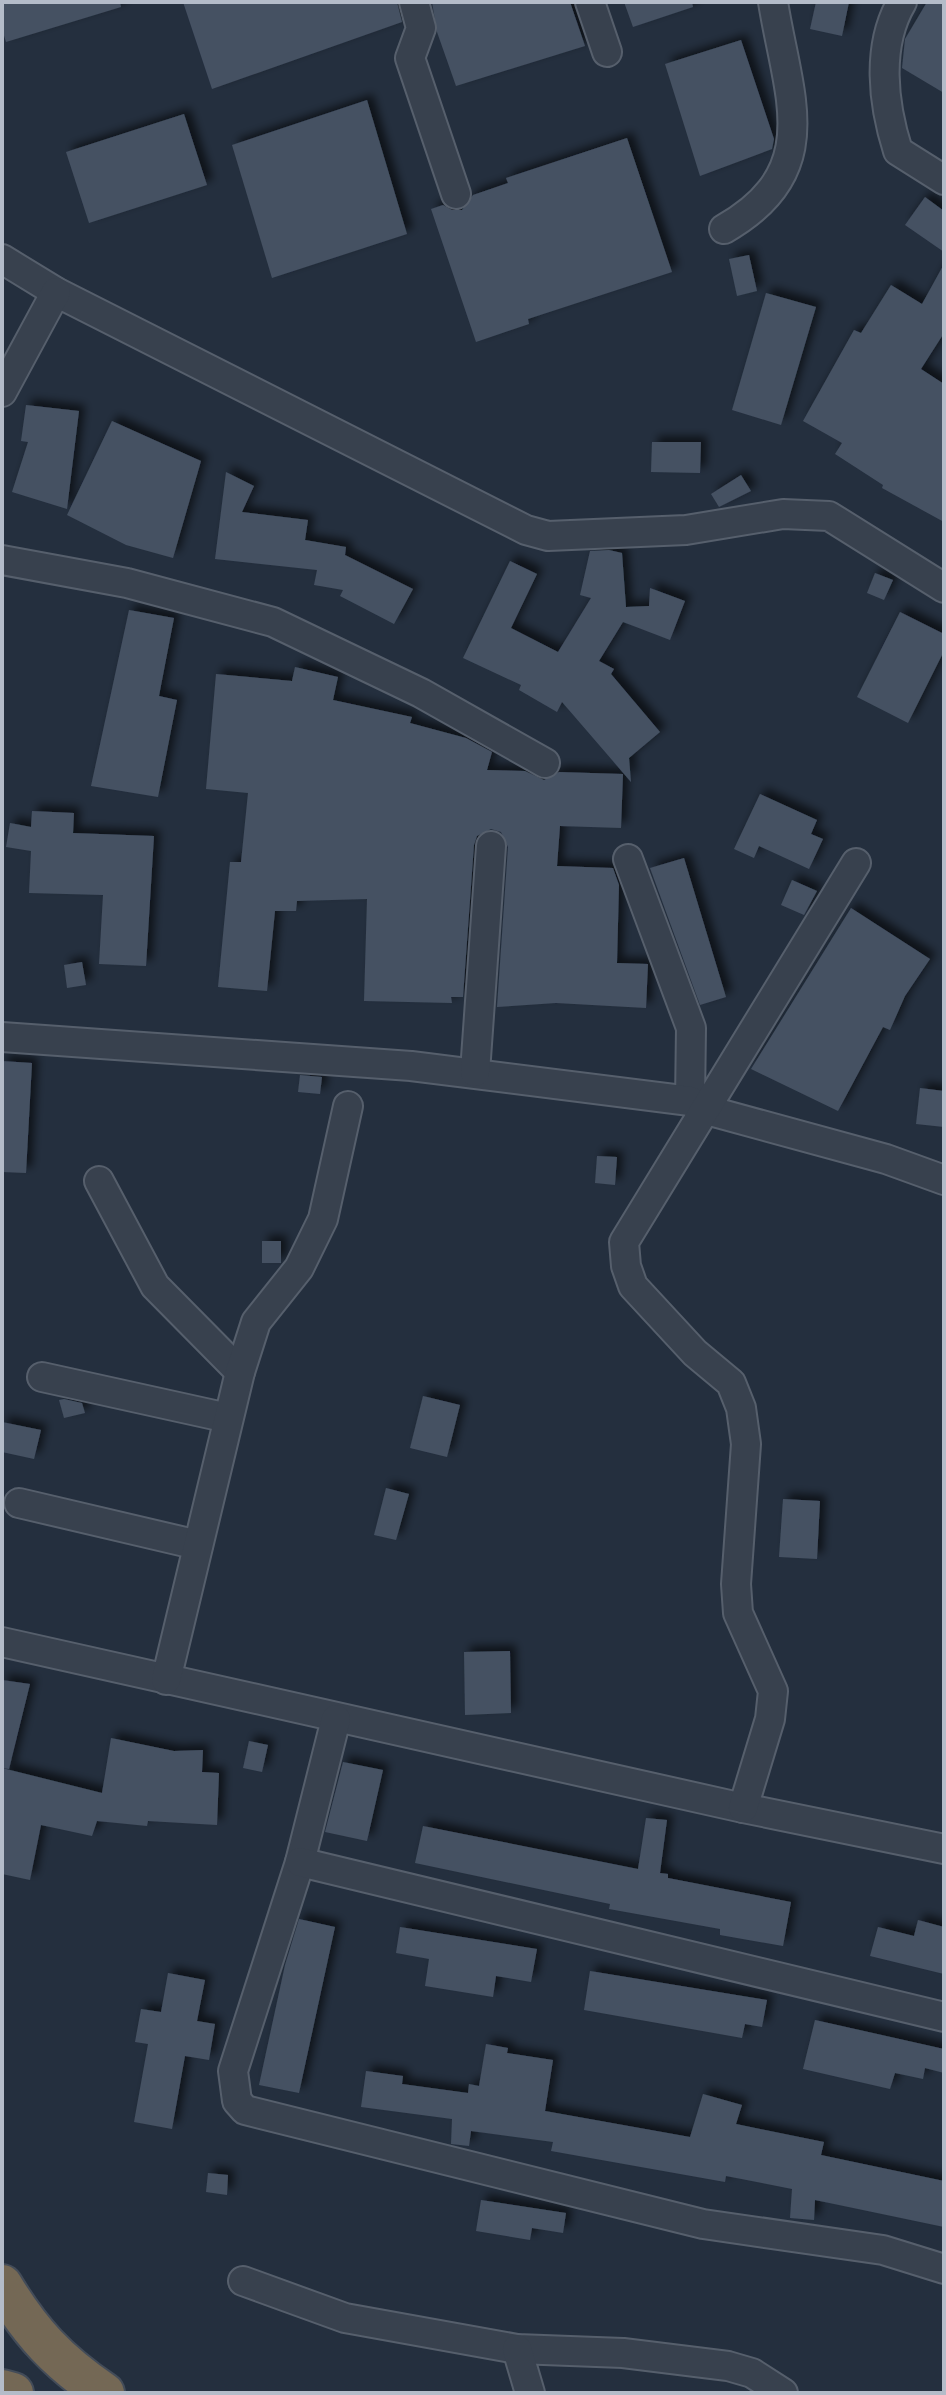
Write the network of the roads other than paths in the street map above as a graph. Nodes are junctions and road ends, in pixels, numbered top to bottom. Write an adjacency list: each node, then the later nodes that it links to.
1 (414, 2): 7 (street)
2 (590, 2): 5 (street)
3 (773, 2): 8 (street)
4 (902, 2): 6 (street)
5 (607, 52)
6 (944, 180)
7 (456, 194)
8 (724, 229)
9 (2, 259): 10 (street)
10 (56, 292): 11 (street); 13 (street)
11 (2, 392)
12 (2, 560): 14 (street)
13 (944, 588)
14 (545, 763)
15 (491, 846): 19 (street)
16 (628, 859): 20 (street)
17 (856, 863): 20 (street)
18 (2, 1037): 19 (street)
19 (475, 1072): 20 (street)
20 (697, 1105): 22 (street); 32 (street)
21 (348, 1106): 24 (street)
22 (944, 1180)
23 (99, 1181): 24 (street)
24 (240, 1372): 26 (street)
25 (42, 1377): 26 (street)
26 (228, 1418): 28 (street)
27 (19, 1503): 28 (street)
28 (198, 1545): 30 (street)
29 (2, 1642): 30 (street)
30 (166, 1680): 31 (street)
31 (336, 1719): 32 (street); 34 (street)
32 (743, 1808): 33 (street)
33 (944, 1849)
34 (300, 1862): 35 (street); 36 (street)
35 (944, 2017)
36 (944, 2269)
37 (243, 2281): 39 (street)
38 (2, 2285): 42 (highway)
39 (517, 2349): 43 (street); 44 (street)
40 (2, 2390): 41 (highway)
41 (13, 2393)
42 (104, 2393)
43 (530, 2393)
44 (783, 2393)

